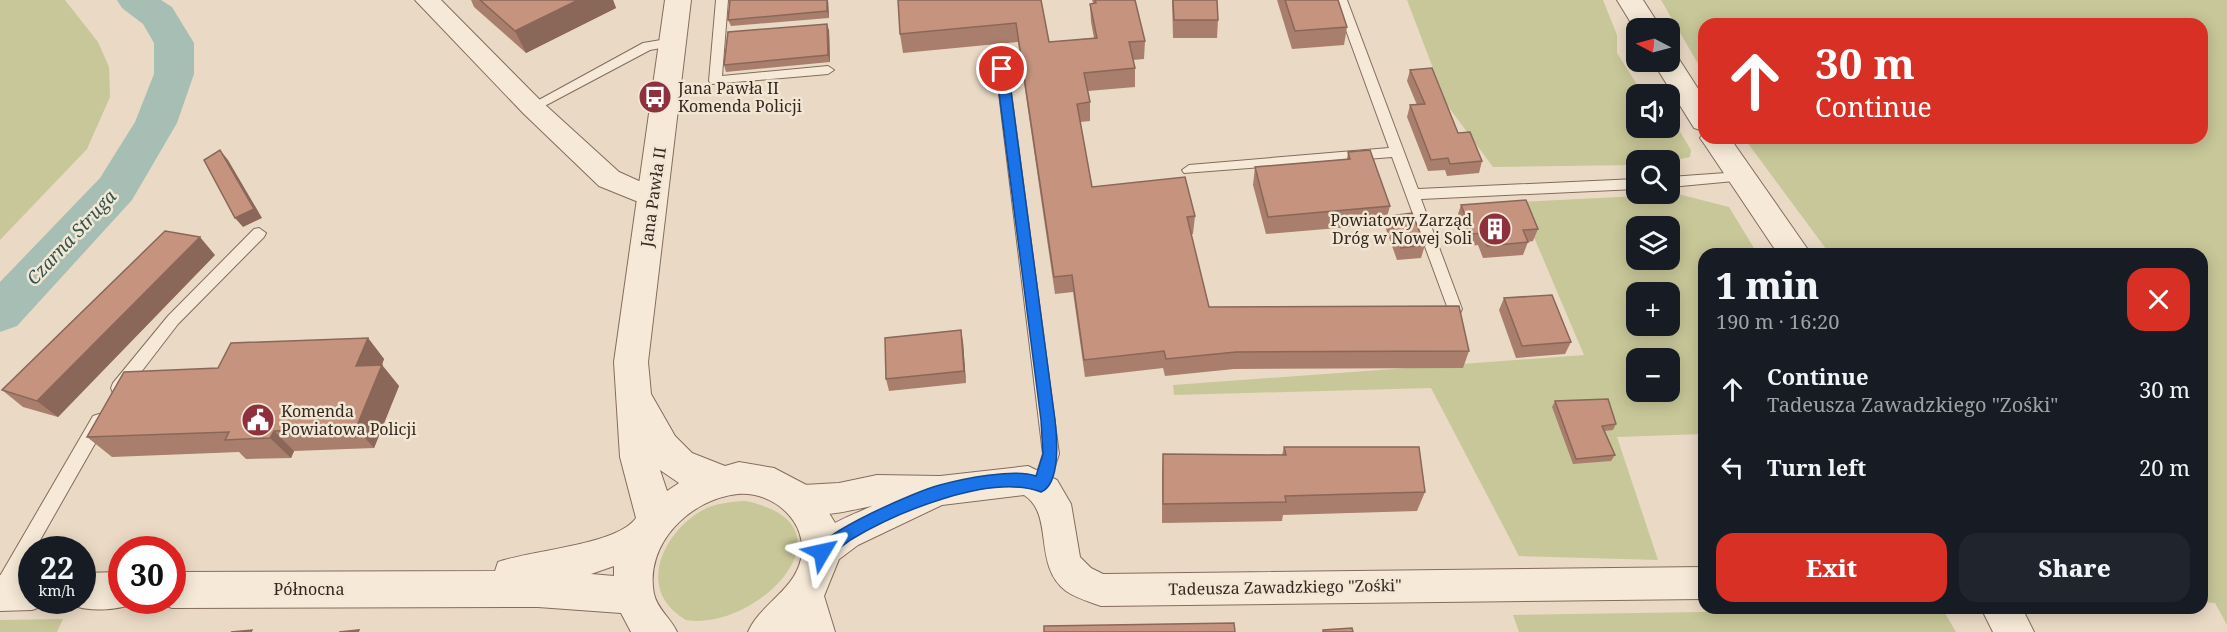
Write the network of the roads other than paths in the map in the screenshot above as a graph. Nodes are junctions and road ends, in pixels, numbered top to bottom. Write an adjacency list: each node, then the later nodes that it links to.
1 (427, 0): 11 (street)
2 (678, 0): 7 (street, Jana Pawła II)
3 (722, 0): 9 (lane)
4 (1341, 0): 14 (lane)
5 (1630, 0): 6 (street)
6 (1642, 18)
7 (673, 42): 11 (lane); 19 (street, Jana Pawła II)
8 (1002, 69): 26 (lane)
9 (828, 70)
10 (1673, 72): 12 (street)
11 (532, 107): 19 (street)
12 (1698, 111)
13 (1719, 144): 16 (street)
14 (1397, 152): 15 (lane); 20 (lane)
15 (1189, 170)
16 (1740, 177): 17 (lane); 22 (street)
17 (1680, 181)
18 (1626, 184): 20 (lane)
19 (654, 190): 24 (street, Jana Pawła II)
20 (1412, 194): 23 (lane)
21 (259, 233): 35 (lane)
22 (1791, 248)
23 (1455, 309)
24 (633, 393): 25 (street, Jana Pawła II); 29 (street, Jana Pawła II)
25 (723, 481): 28 (street); 29 (street)
26 (1041, 485): 27 (street); 31 (street, Tadeusza Zawadzkiego "Zośki")
27 (940, 491): 28 (street); 30 (street)
28 (803, 500): 30 (street)
29 (649, 531): 32 (street); 38 (street)
30 (822, 552): 37 (street)
31 (1698, 583)
32 (445, 588): 33 (street, Północna); 38 (street)
33 (186, 590)
34 (18, 592): 35 (street)
35 (0, 593)
36 (2004, 614): 40 (street)
37 (810, 615): 39 (street)
38 (648, 621)
39 (768, 632)
40 (2014, 632)

